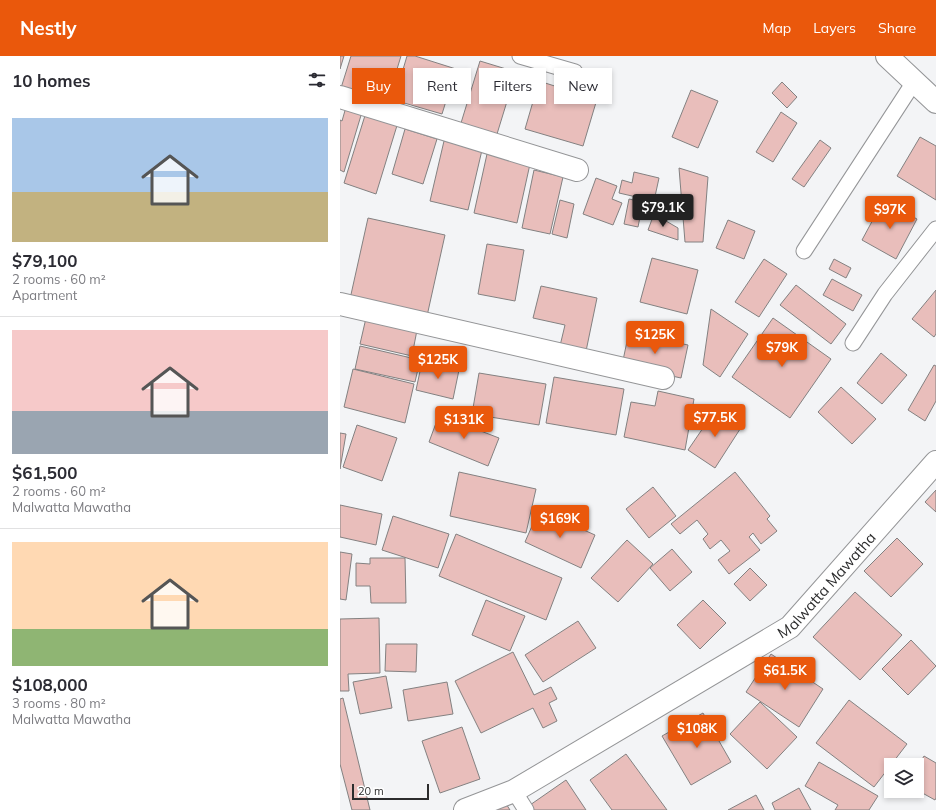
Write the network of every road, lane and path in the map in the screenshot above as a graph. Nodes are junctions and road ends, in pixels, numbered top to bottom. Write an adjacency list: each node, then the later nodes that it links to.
1 (520, 56): 3 (lane)
2 (887, 56): 4 (street)
3 (561, 68)
4 (914, 82): 6 (street); 9 (lane)
5 (340, 97): 7 (street)
6 (936, 102)
7 (577, 170)
8 (936, 229): 11 (lane)
9 (804, 251)
10 (340, 304): 12 (street)
11 (853, 343)
12 (663, 378)
13 (936, 462): 14 (street, Malwatta Mawatha)
14 (514, 791): 15 (street, Malwatta Mawatha); 16 (lane)
15 (465, 810)
16 (526, 810)

